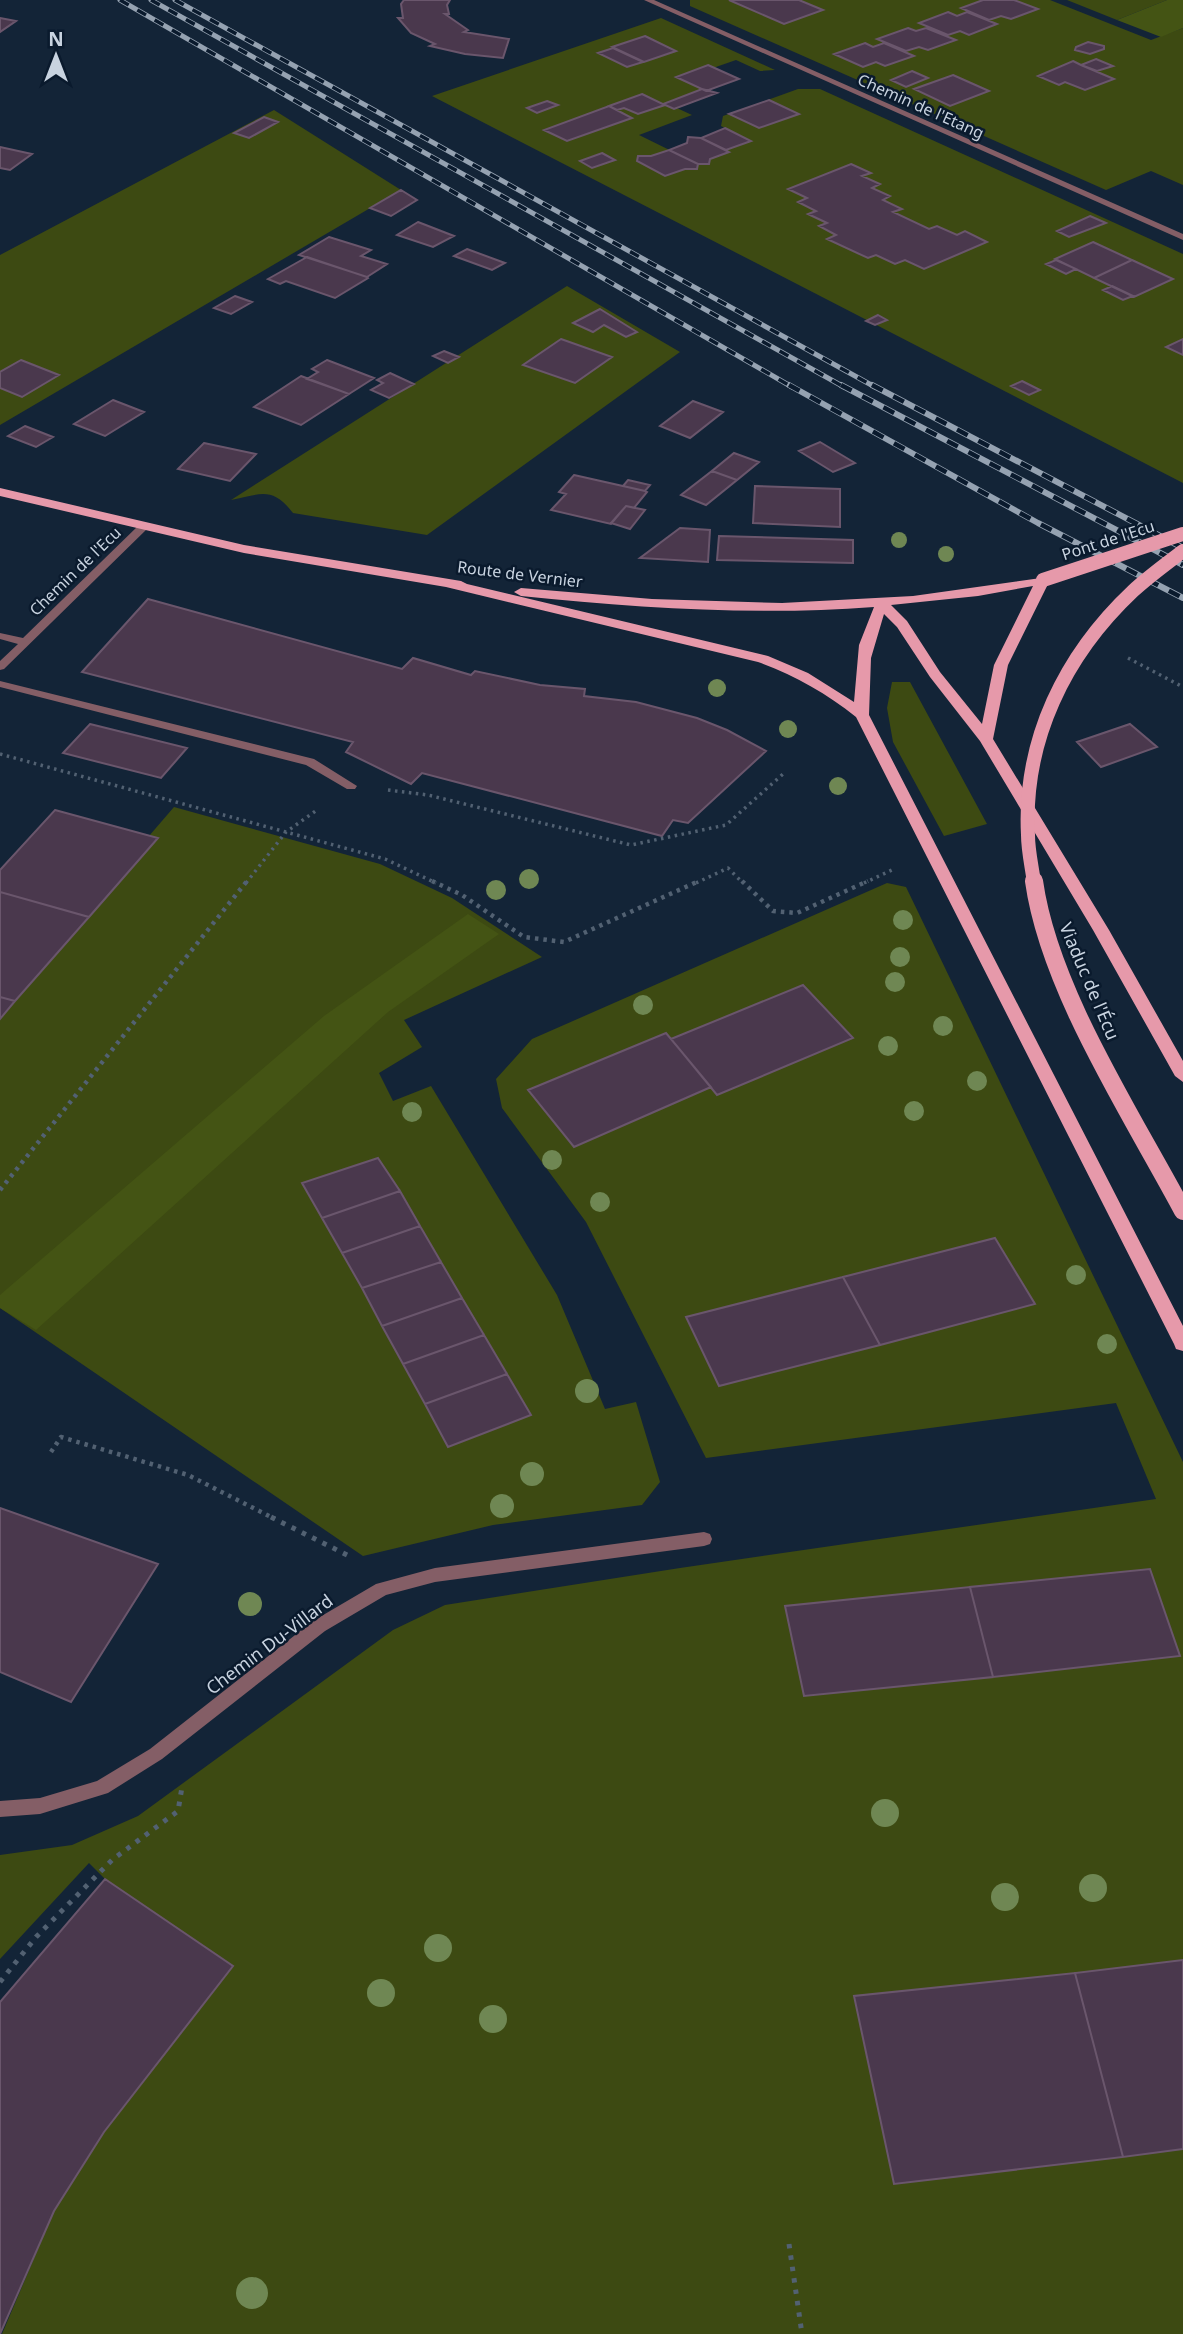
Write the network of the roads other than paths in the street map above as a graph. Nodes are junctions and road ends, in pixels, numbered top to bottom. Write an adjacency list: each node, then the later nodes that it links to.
1 (648, 0): 2 (street, Chemin de l'Etang)
2 (1183, 237)
3 (0, 492): 4 (main road, Route de Vernier)
4 (143, 527): 8 (main road, Route de Vernier); 11 (street, Chemin de l'Ecu)
5 (1183, 534): 7 (main road, Pont de l'Ecu, bridge)
6 (1183, 551): 18 (main road, Viaduc de l'Écu, bridge)
7 (1043, 580): 9 (main road, Route de Vernier); 15 (main road)
8 (452, 584): 9 (main road, Route de Vernier); 14 (main road)
9 (882, 604): 14 (main road); 15 (main road)
10 (0, 635): 11 (street)
11 (25, 642): 12 (street, Chemin de l'Ecu)
12 (0, 667)
13 (0, 684): 16 (street)
14 (862, 715): 19 (main road)
15 (986, 738): 17 (main road)
16 (351, 786)
17 (1183, 1076)
18 (1183, 1211)
19 (1183, 1344)
20 (704, 1539): 21 (street, Chemin Du-Villard)
21 (0, 1808)

